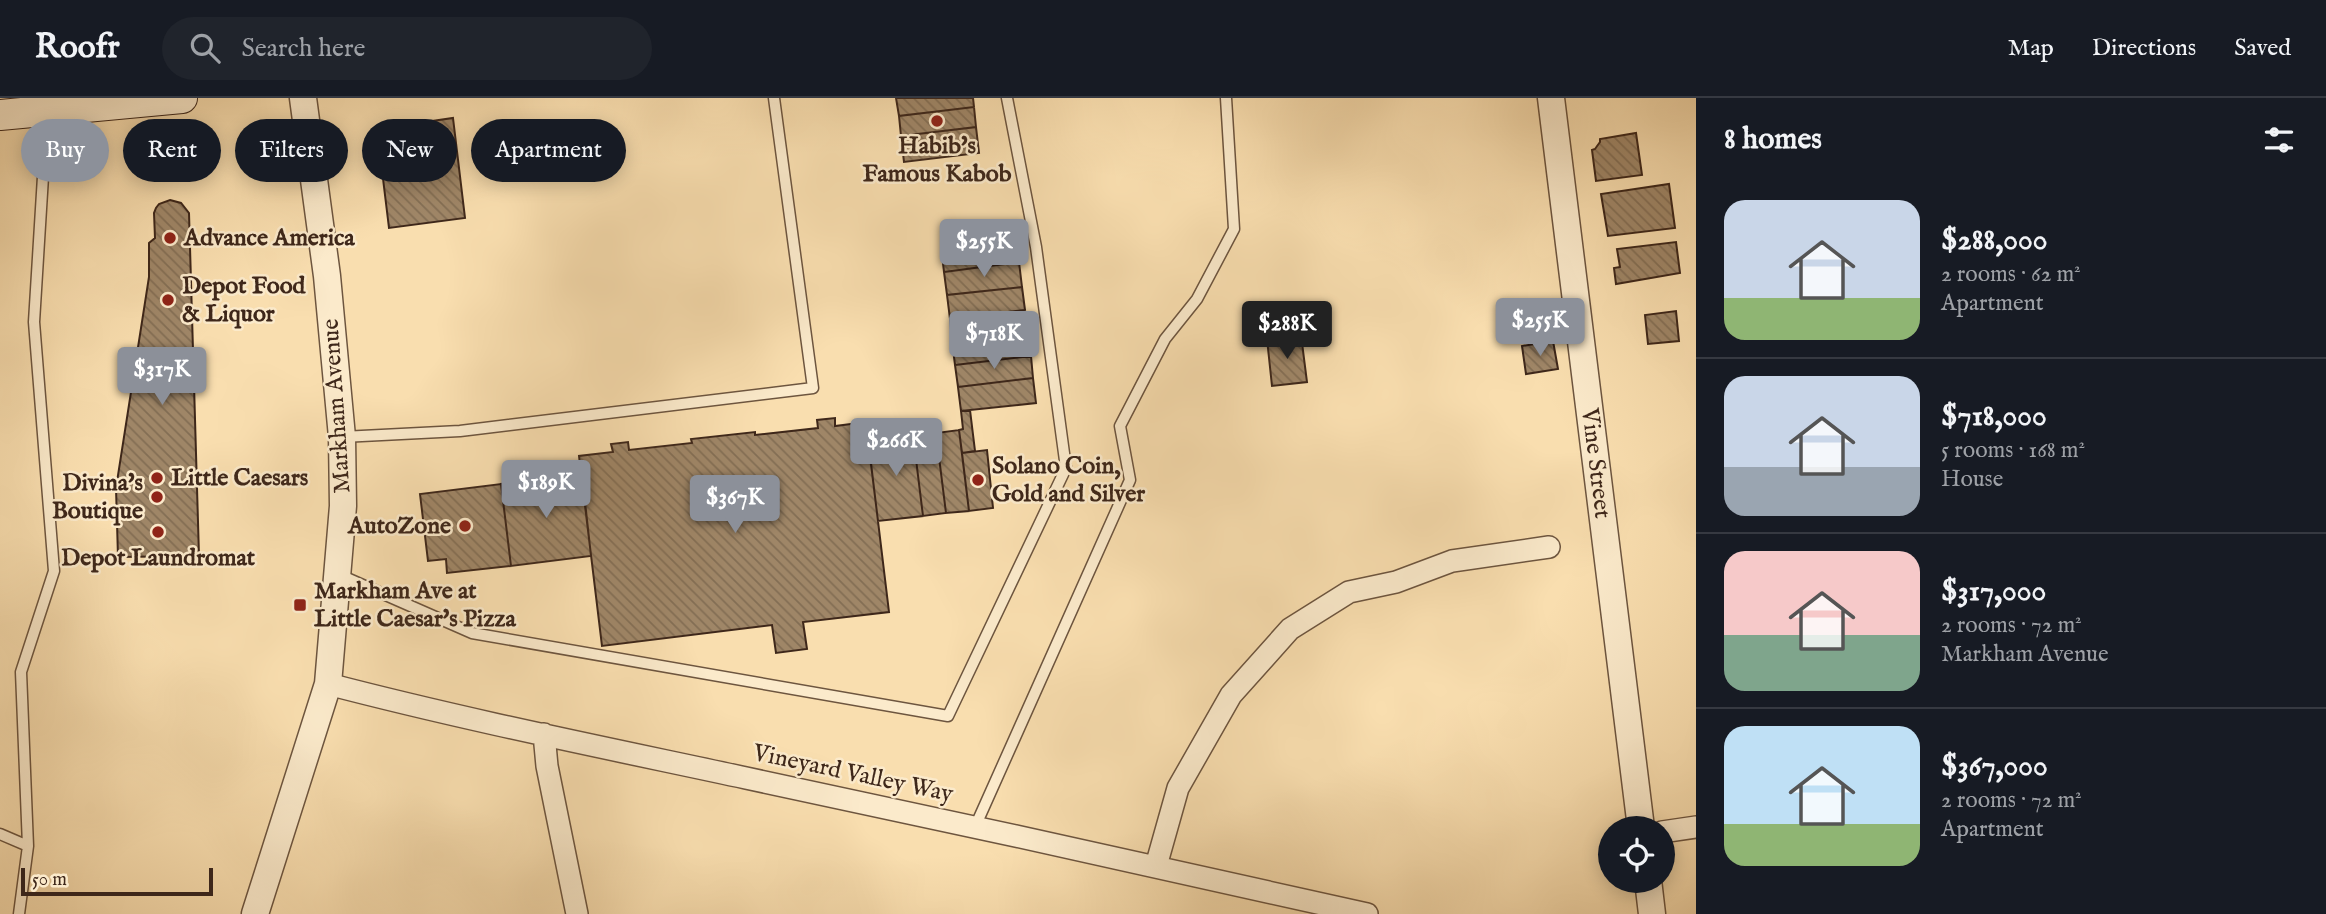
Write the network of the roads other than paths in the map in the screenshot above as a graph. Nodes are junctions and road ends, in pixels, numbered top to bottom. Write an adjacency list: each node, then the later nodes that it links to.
1 (183, 98): 7 (main road)
2 (303, 98): 9 (street, Markham Avenue)
3 (774, 98): 9 (lane)
4 (1007, 98): 11 (lane)
5 (1226, 98): 15 (lane)
6 (1551, 98): 14 (street, Vine Street)
7 (47, 111): 8 (main road); 19 (lane)
8 (0, 115)
9 (342, 437): 11 (street, Markham Avenue)
10 (1549, 547): 20 (street)
11 (338, 574): 12 (street, Markham Avenue)
12 (328, 684): 13 (street, Vineyard Valley Way); 23 (street, Markham Avenue)
13 (544, 734): 15 (street, Vineyard Valley Way); 24 (street)
14 (1639, 816)
15 (975, 827): 20 (street, Vineyard Valley Way)
16 (1696, 827): 17 (street)
17 (1675, 830)
18 (0, 834): 19 (lane)
19 (29, 846): 22 (lane)
20 (1157, 866): 25 (street, Vineyard Valley Way)
21 (1650, 893): 26 (street)
22 (19, 914)
23 (255, 914)
24 (577, 914)
25 (1367, 914)
26 (1652, 914)

